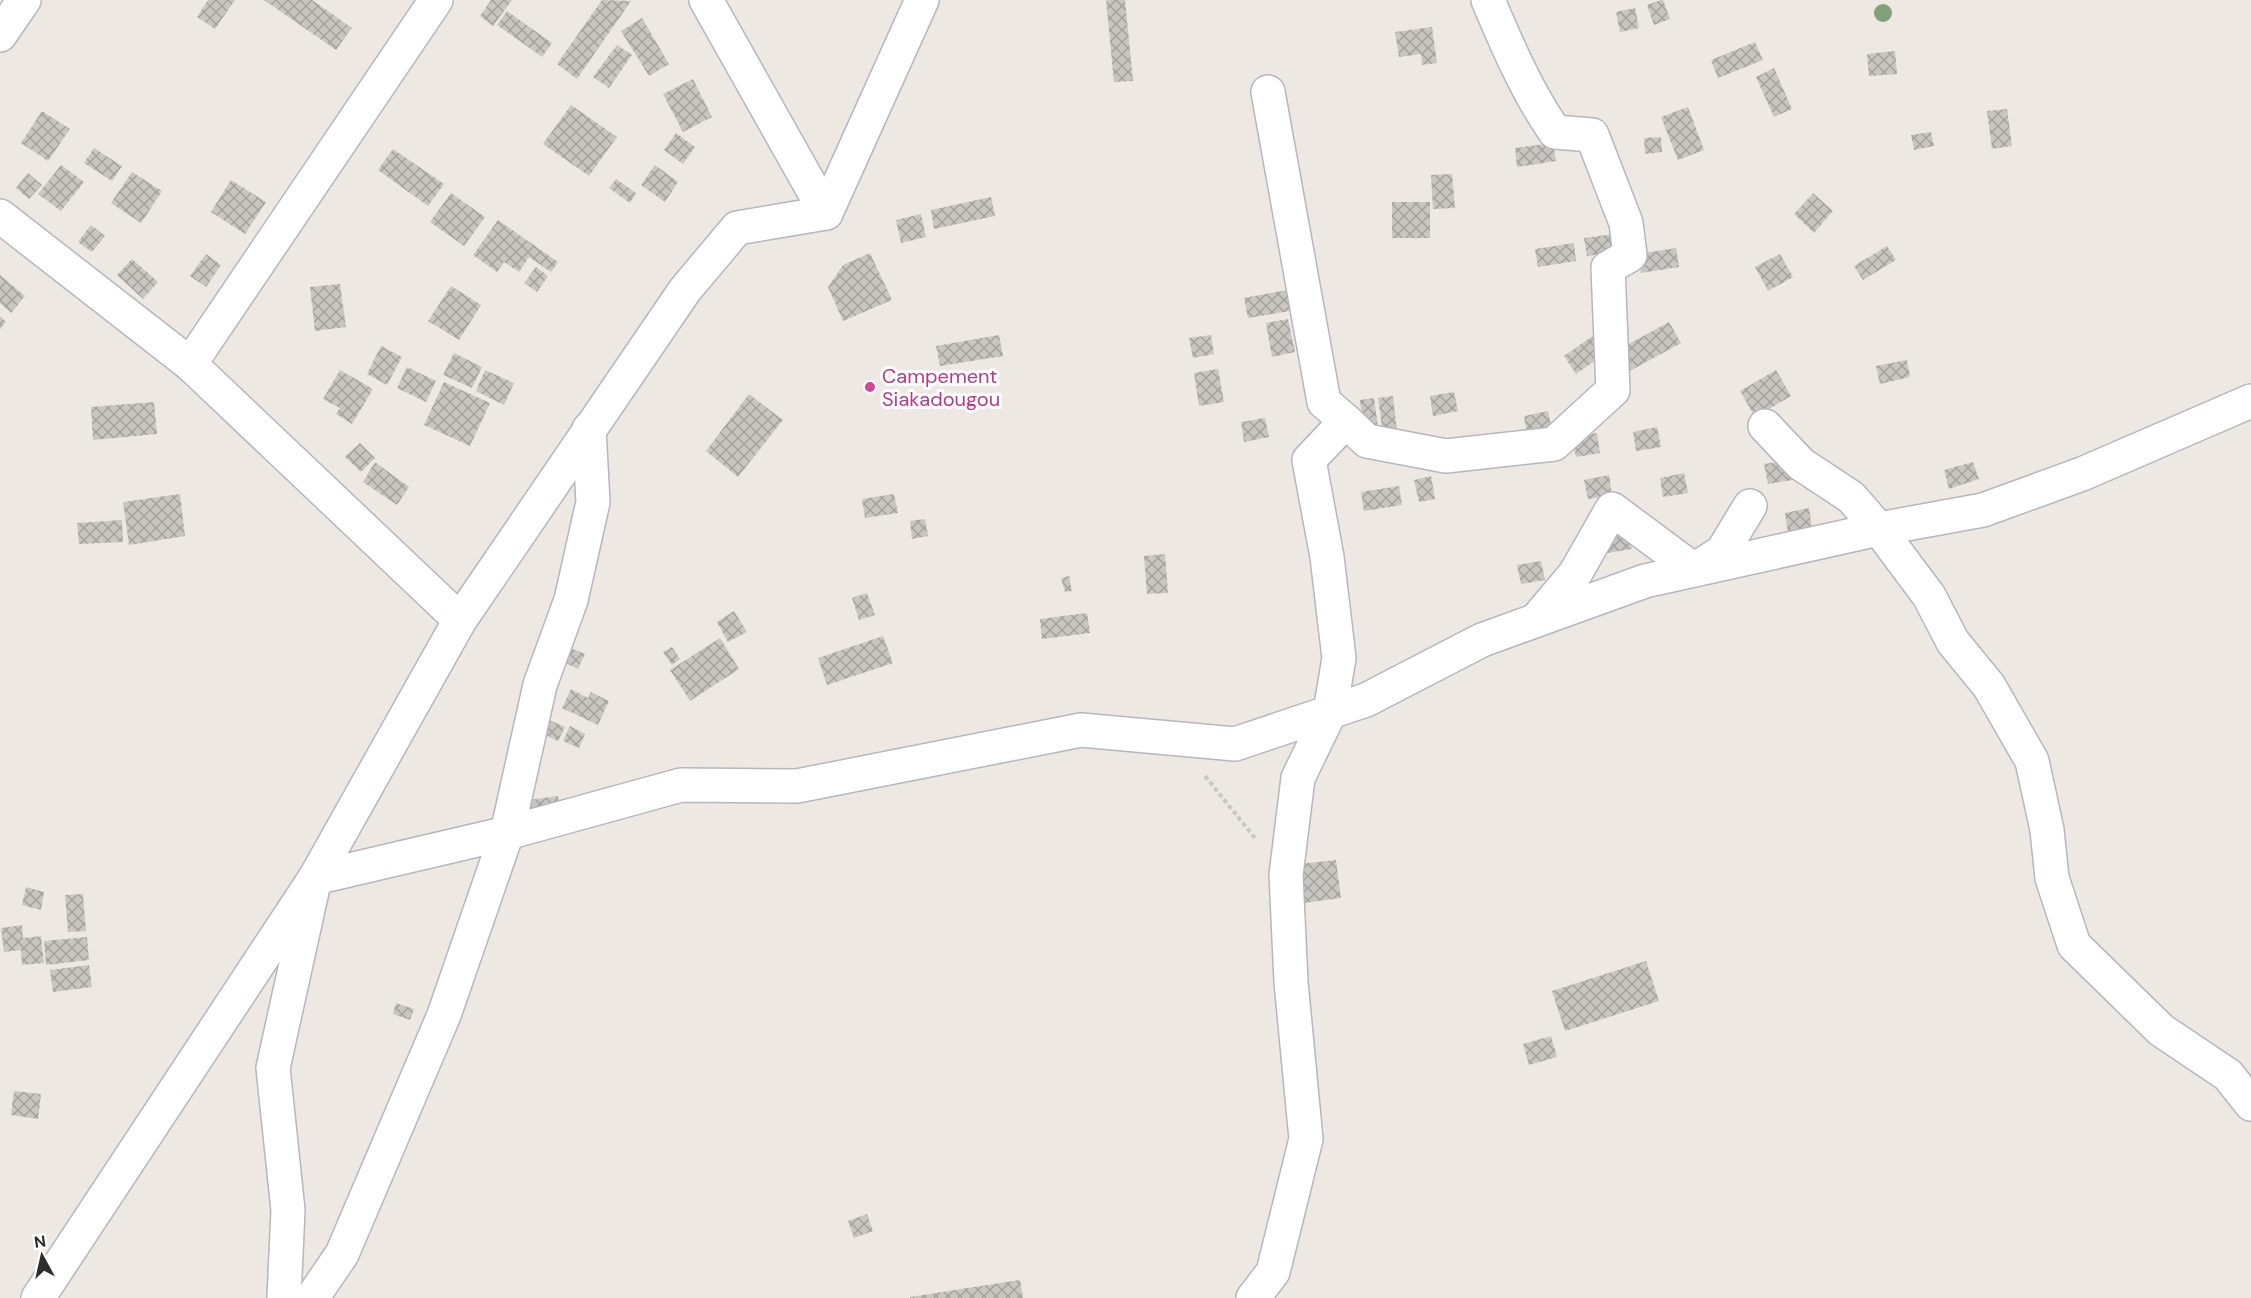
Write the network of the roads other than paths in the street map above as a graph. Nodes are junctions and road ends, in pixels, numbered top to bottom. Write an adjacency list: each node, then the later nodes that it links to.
1 (24, 0): 6 (street)
2 (436, 0): 10 (street)
3 (706, 0): 8 (street)
4 (922, 0): 8 (street)
5 (1488, 0): 12 (street)
6 (0, 35)
7 (1268, 92): 12 (street)
8 (826, 213): 14 (street)
9 (0, 216): 10 (street)
10 (190, 364): 18 (street)
11 (2251, 400): 16 (street)
12 (1346, 421): 20 (street)
13 (1765, 426): 16 (street)
14 (589, 429): 18 (street); 21 (street)
15 (1750, 506): 17 (street)
16 (1879, 529): 17 (street); 23 (street)
17 (1694, 570): 19 (street); 19 (street)
18 (460, 620): 22 (street)
19 (1534, 621): 20 (street)
20 (1330, 712): 21 (street); 27 (street)
21 (507, 833): 22 (street); 26 (street)
22 (315, 878): 24 (street); 25 (street)
23 (2251, 1104)
24 (38, 1298)
25 (284, 1298)
26 (312, 1298)
27 (1253, 1298)

